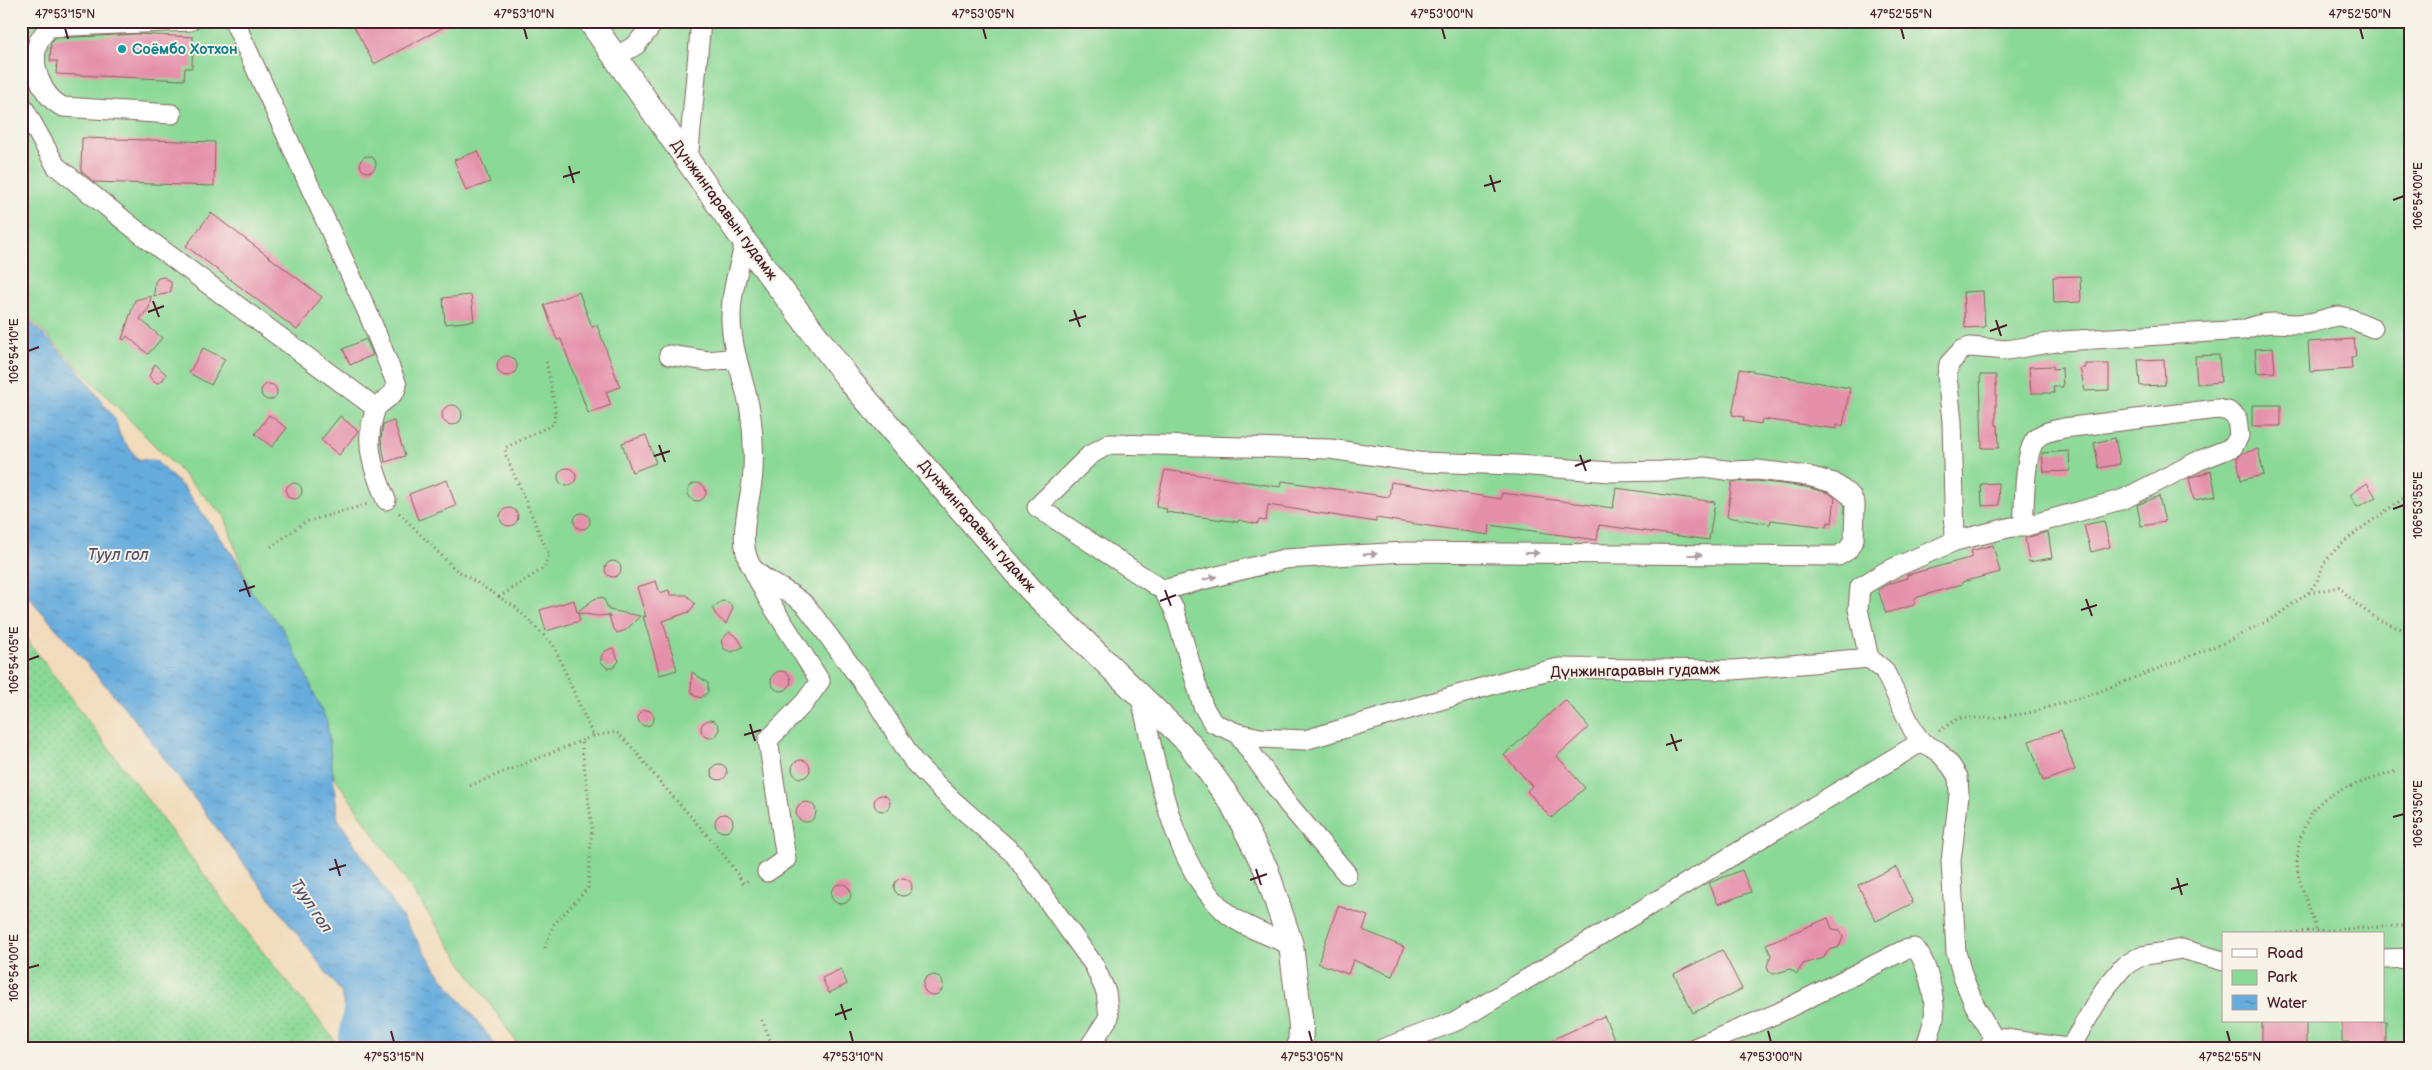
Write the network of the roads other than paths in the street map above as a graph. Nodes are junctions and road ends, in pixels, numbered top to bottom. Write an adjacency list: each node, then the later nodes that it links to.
1 (190, 21): 8 (street)
2 (234, 21): 14 (street)
3 (590, 21): 6 (main road, Дүнжингаравын гудамж)
4 (655, 21): 6 (street)
5 (701, 21): 9 (street)
6 (614, 58): 9 (main road, Дүнжингаравын гудамж)
7 (21, 104): 14 (street)
8 (172, 114)
9 (688, 161): 10 (main road, Дүнжингаравын гудамж)
10 (745, 242): 13 (street); 21 (main road, Дүнжингаравын гудамж)
11 (2373, 328): 17 (street)
12 (669, 355): 13 (street)
13 (737, 358): 18 (street)
14 (376, 408): 15 (street)
15 (386, 500)
16 (2023, 527): 16 (street); 17 (street)
17 (1954, 541): 20 (street)
18 (750, 566): 26 (street); 34 (street)
19 (1163, 590): 19 (street, one-way to 19); 22 (street)
20 (1869, 658): 23 (street, Дүнжингаравын гудамж); 24 (street)
21 (1140, 695): 25 (main road, Дүнжингаравын гудамж); 28 (street)
22 (1213, 723): 23 (street, Дүнжингаравын гудамж); 25 (street)
23 (1237, 733): 27 (street)
24 (1921, 742): 32 (street); 36 (street)
25 (1189, 743): 28 (main road, Дүнжингаравын гудамж)
26 (767, 872)
27 (1347, 874)
28 (1291, 945): 35 (main road, Дүнжингаравын гудамж)
29 (2411, 958): 30 (street)
30 (2384, 959)
31 (2222, 961): 33 (street)
32 (1991, 1043): 33 (street)
33 (2072, 1048)
34 (1088, 1049)
35 (1300, 1049)
36 (1382, 1049)
37 (1692, 1049): 38 (street)
38 (1925, 1049)

